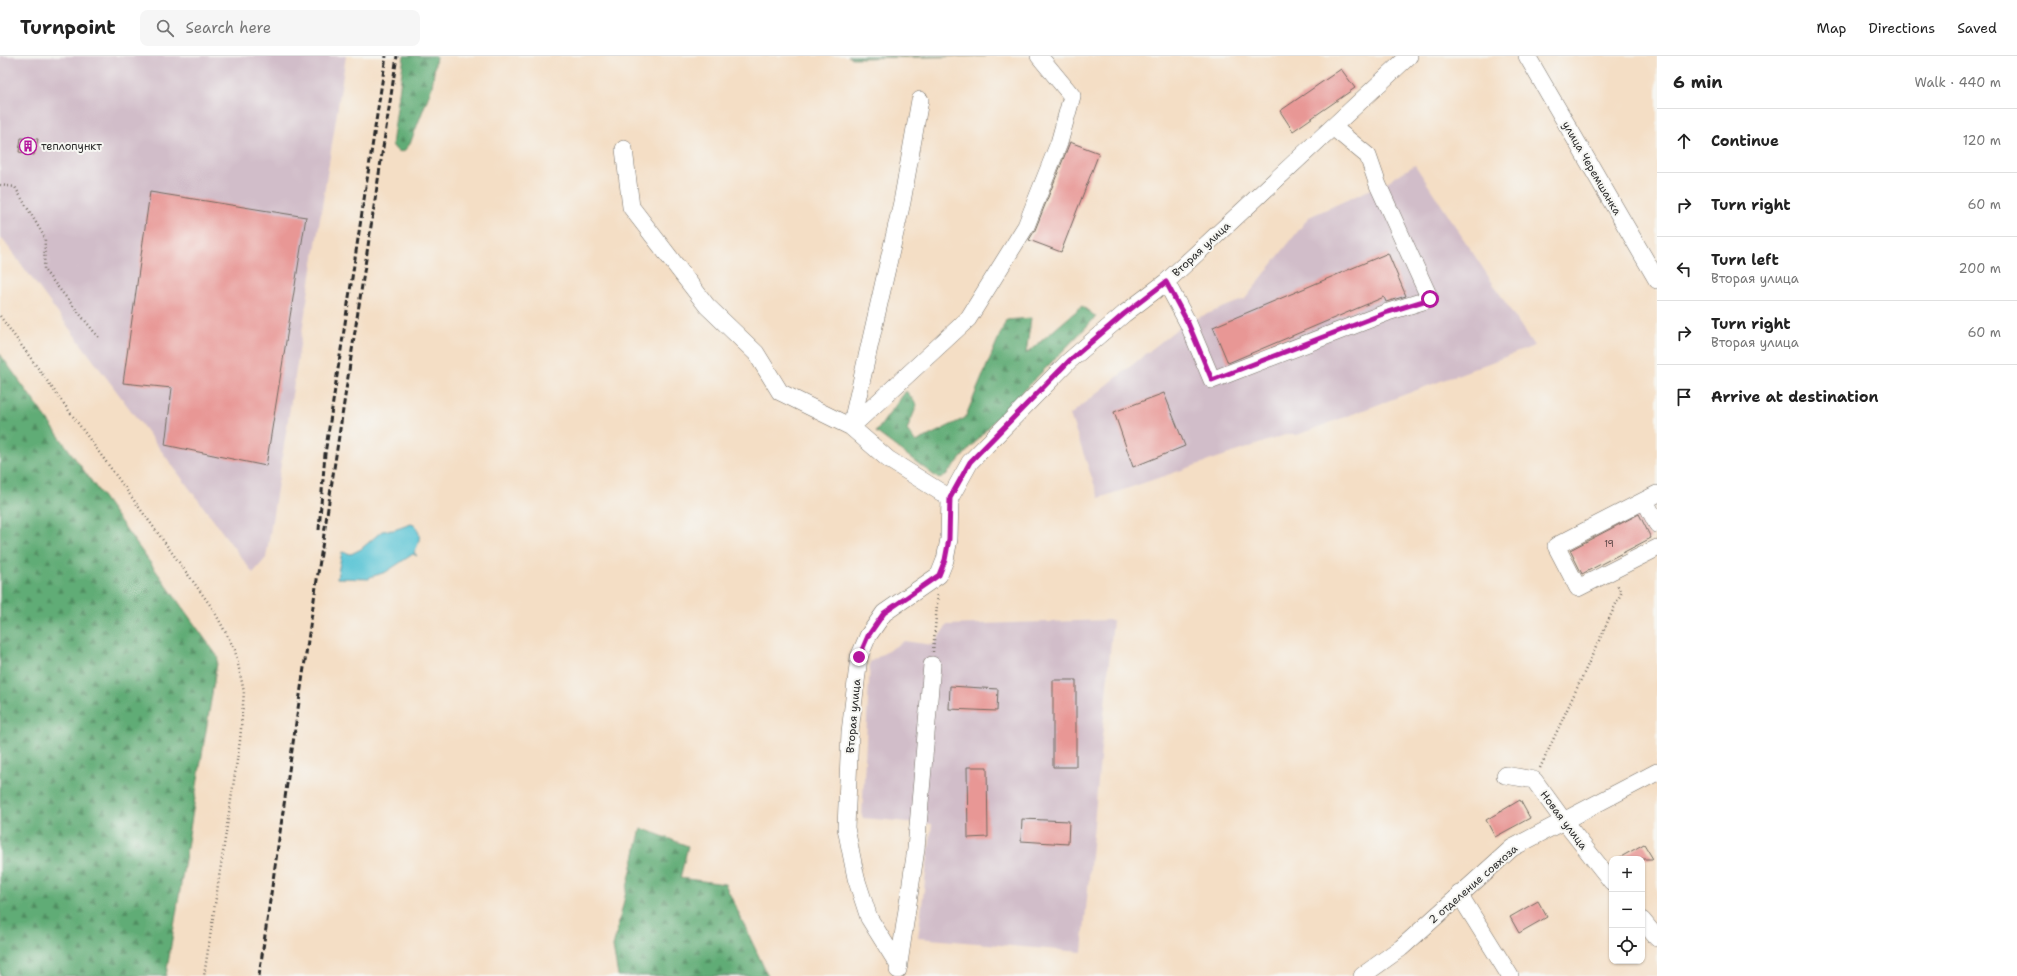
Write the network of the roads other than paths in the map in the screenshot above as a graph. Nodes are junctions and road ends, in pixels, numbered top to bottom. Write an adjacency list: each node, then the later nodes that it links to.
1 (1039, 56): 9 (street)
2 (1409, 56): 5 (street, Вторая улица)
3 (1527, 56): 7 (street, улица Черемшанка)
4 (920, 100): 9 (street)
5 (1334, 128): 8 (street, Вторая улица); 8 (street)
6 (624, 148): 9 (street)
7 (1657, 280)
8 (1166, 282): 10 (street, Вторая улица)
9 (851, 427): 10 (street)
10 (950, 498): 22 (street, Вторая улица)
11 (1651, 498): 12 (street); 13 (street)
12 (1657, 524)
13 (1657, 548)
14 (932, 665): 22 (street)
15 (1657, 772): 17 (street, 2 отделение совхоза)
16 (1505, 775): 17 (street, Новая улица)
17 (1563, 820): 18 (street, Новая улица); 19 (street, 2 отделение совхоза)
18 (1609, 878)
19 (1459, 894): 23 (street, 2 отделение совхоза); 24 (street)
20 (1645, 924): 21 (street)
21 (1657, 938)
22 (898, 971)
23 (1362, 976)
24 (1510, 976)

